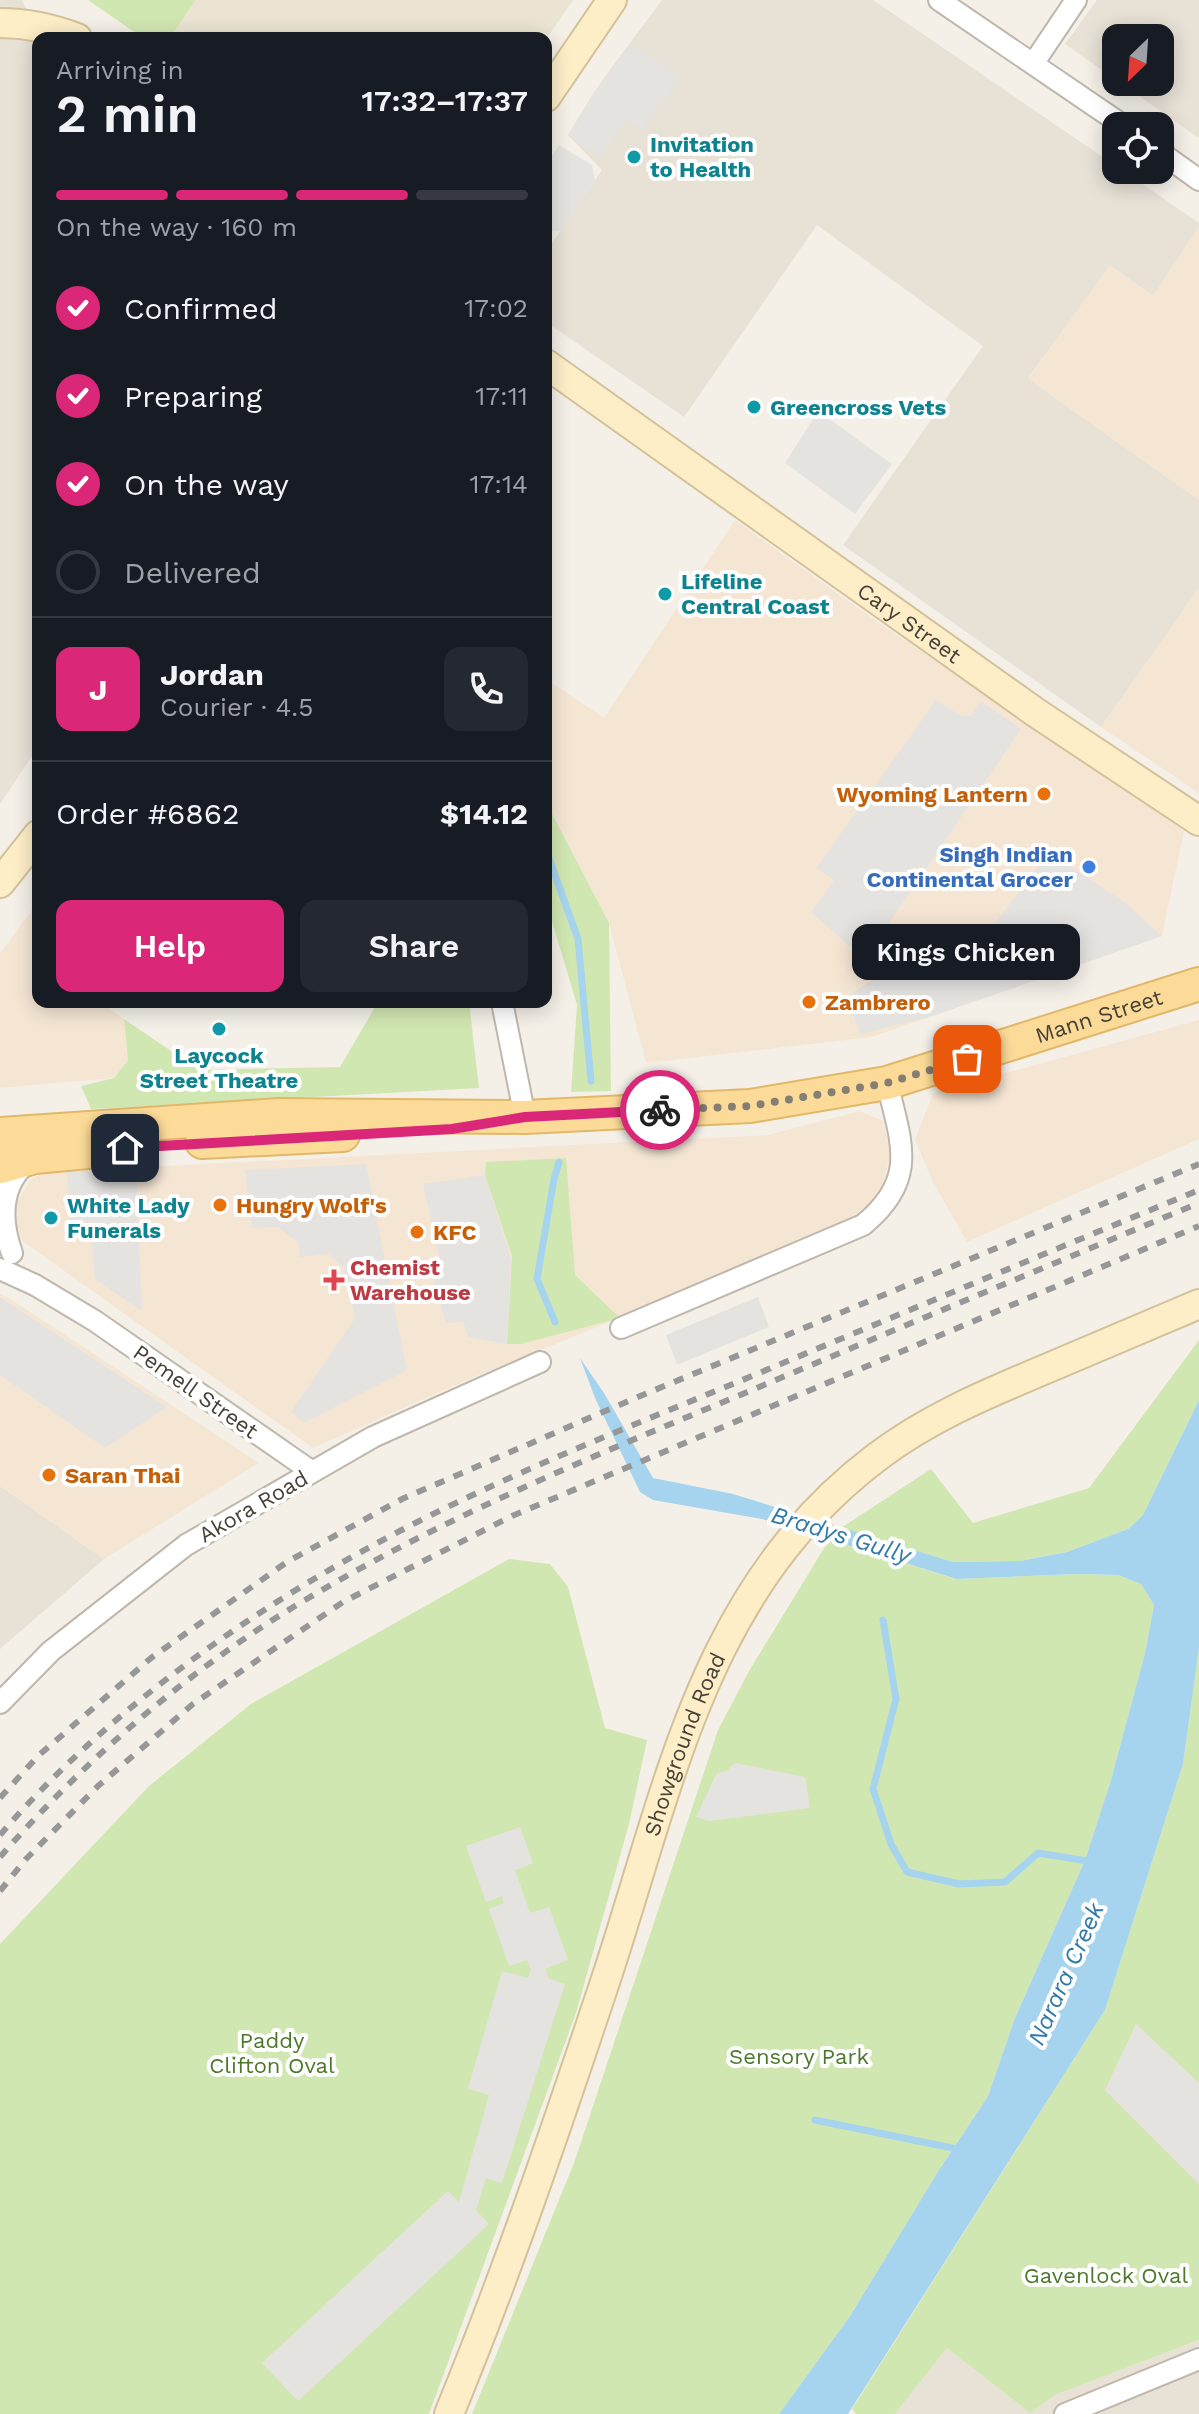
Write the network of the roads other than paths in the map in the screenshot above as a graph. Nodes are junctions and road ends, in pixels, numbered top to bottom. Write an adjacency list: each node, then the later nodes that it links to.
1 (612, 0): 7 (street)
2 (939, 0): 6 (street)
3 (1076, 0): 6 (street)
4 (0, 23): 5 (street)
5 (62, 32)
6 (1033, 64): 8 (street)
7 (552, 88)
8 (1103, 112)
9 (1174, 162): 10 (street)
10 (1199, 180)
11 (552, 368): 12 (street, Cary Street)
12 (1199, 821)
13 (32, 843): 14 (street)
14 (0, 883)
15 (1199, 984): 17 (main road, Mann Street)
16 (503, 1008): 18 (street)
17 (887, 1083): 18 (main road, Mann Street); 24 (street)
18 (525, 1117): 19 (main road, Mann Street); 20 (main road, Mann Street)
19 (0, 1134)
20 (35, 1157): 21 (main road, Mann Street); 22 (street)
21 (0, 1167)
22 (4, 1256): 26 (street, Pemell Street)
23 (1199, 1304): 29 (street, Showground Road)
24 (621, 1328)
25 (540, 1362): 26 (street, Akora Road)
26 (311, 1471): 27 (street, Akora Road)
27 (0, 1703)
28 (1199, 2359): 30 (street)
29 (449, 2414)
30 (1065, 2414)

